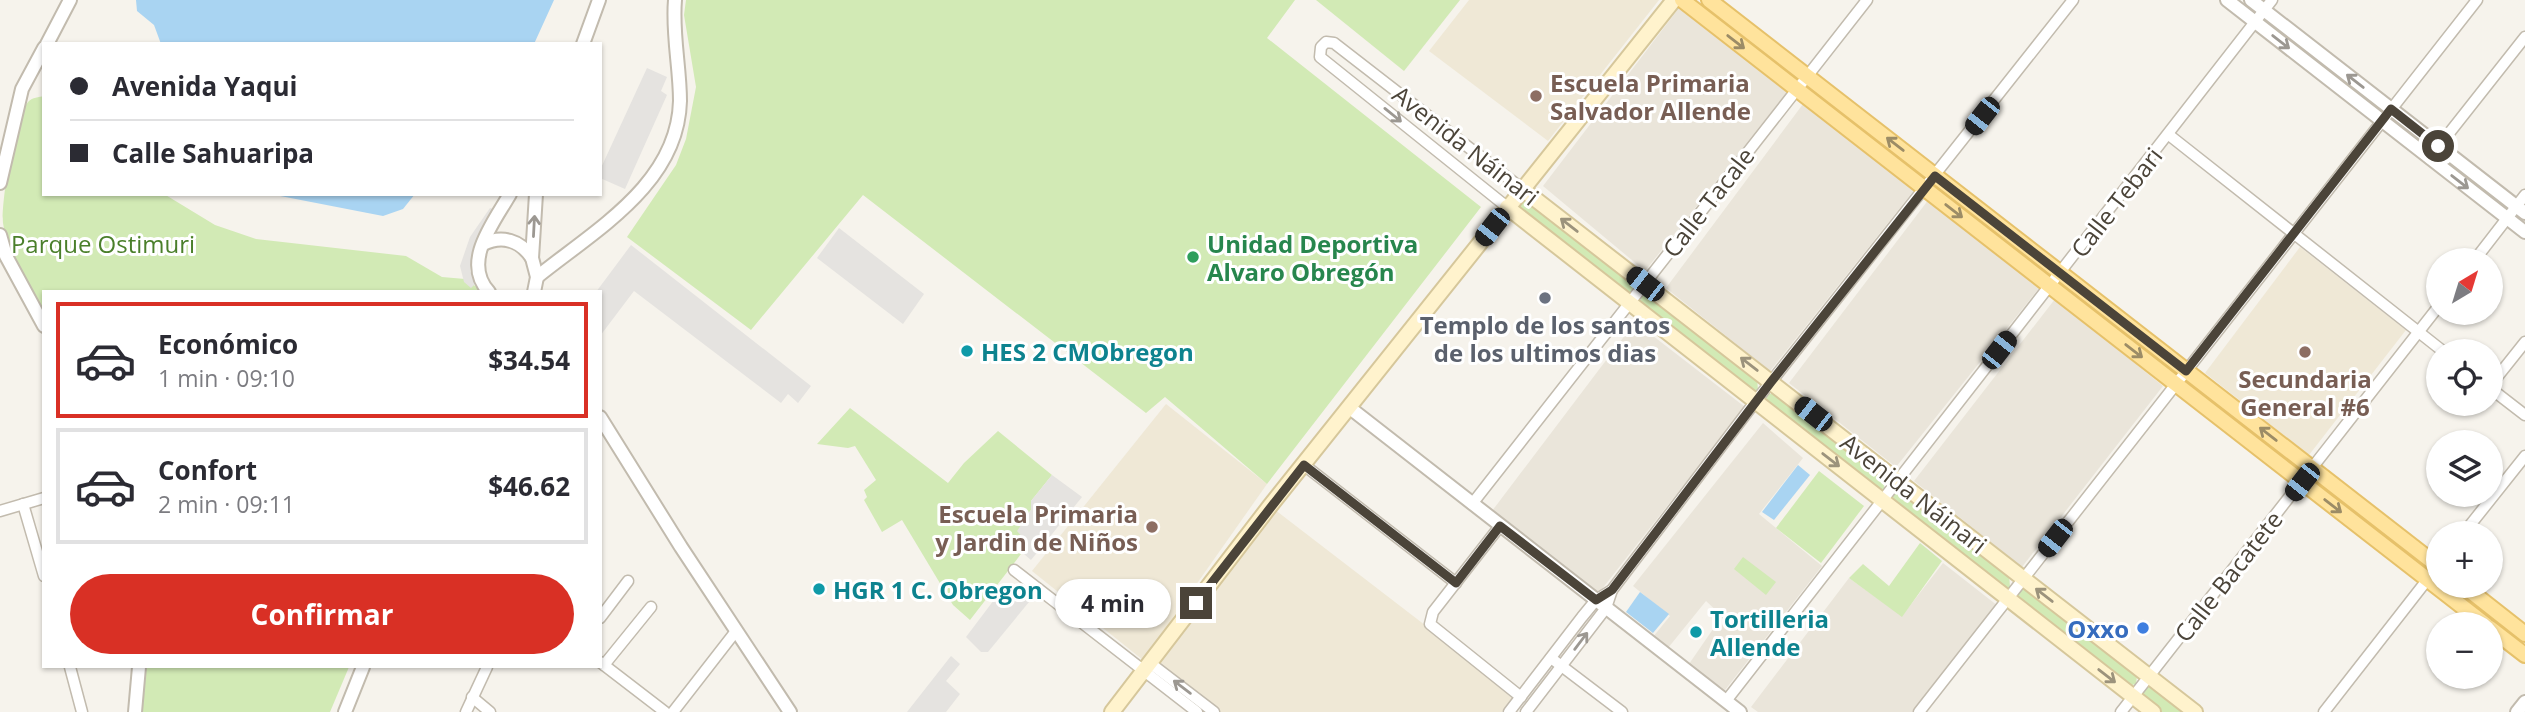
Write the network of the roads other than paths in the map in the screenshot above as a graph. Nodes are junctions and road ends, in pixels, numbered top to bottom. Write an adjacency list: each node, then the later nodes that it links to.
1 (70, 0): 15 (street)
2 (599, 0): 16 (street)
3 (675, 0): 41 (street)
4 (1674, 0): 26 (main road)
5 (1682, 0): 19 (main road, one-way to 19)
6 (1709, 0): 18 (main road)
7 (1867, 0): 18 (street, Calle Tacale)
8 (2073, 0): 24 (street)
9 (2227, 0): 13 (street)
10 (2251, 0): 12 (street)
11 (2477, 0): 20 (street)
12 (2268, 5): 13 (street, Calle Tebari); 20 (street, one-way to 12)
13 (2255, 22): 21 (street, one-way to 21); 22 (street, Calle Tebari)
14 (2525, 37): 23 (street)
15 (48, 42)
16 (584, 42)
17 (42, 52): 25 (street)
18 (1807, 77): 19 (street, Calle Tacale); 24 (main road, one-way to 18)
19 (1797, 89): 27 (main road); 42 (street, Calle Tacale)
20 (2391, 109): 21 (street); 23 (street)
21 (2382, 121): 33 (street, one-way to 33); 35 (street)
22 (2169, 135): 35 (street); 40 (street, Calle Tebari)
23 (2438, 146): 32 (street)
24 (1935, 176): 27 (street); 40 (main road)
25 (0, 183)
26 (1521, 188): 31 (main road); 31 (street, Avenida Náinari, one-way to 31); 42 (main road, Avenida Náinari, one-way to 26)
27 (1925, 189): 43 (main road, one-way to 43); 54 (street)
28 (2525, 195): 32 (street)
29 (509, 196): 37 (street)
30 (536, 196): 39 (street, one-way to 30)
31 (1507, 206): 46 (main road, Avenida Náinari); 58 (main road)
32 (2521, 210): 33 (street)
33 (2507, 218): 34 (street); 38 (street)
34 (2525, 232)
35 (2293, 234): 49 (street); 53 (street)
36 (0, 235): 47 (street)
37 (482, 244): 39 (street); 44 (street)
38 (2484, 248)
39 (532, 258): 41 (street)
40 (2060, 273): 43 (street, Calle Tebari); 53 (main road)
41 (537, 277): 45 (street)
42 (1645, 284): 46 (street, Calle Tacale); 54 (main road, Avenida Náinari, one-way to 42)
43 (2050, 285): 55 (main road, one-way to 55); 64 (street, Calle Tebari)
44 (488, 290)
45 (534, 290)
46 (1629, 303): 57 (main road, Avenida Náinari); 68 (street, Calle Tacale)
47 (42, 322)
48 (2426, 322): 49 (street, Calle Bacatete)
49 (2418, 332): 50 (street); 63 (street, Calle Bacatete)
50 (2427, 339)
51 (2525, 342): 52 (street)
52 (2503, 370)
53 (2186, 371): 55 (street); 63 (main road, one-way to 53)
54 (1771, 382): 57 (street); 64 (main road, Avenida Náinari)
55 (2176, 383): 65 (main road); 77 (street)
56 (2503, 397): 59 (street)
57 (1755, 402): 67 (main road, Avenida Náinari, one-way to 67); 84 (street)
58 (1350, 408): 62 (main road); 68 (street)
59 (2525, 415)
60 (602, 420): 88 (street)
61 (2525, 456): 71 (street)
62 (1304, 465): 80 (street); 95 (main road)
63 (2312, 469): 65 (street, Calle Bacatete); 73 (main road)
64 (1896, 480): 67 (street, Calle Tebari); 77 (main road, Avenida Náinari)
65 (2302, 482): 76 (main road, one-way to 76); 100 (street, Calle Bacatete)
66 (42, 499): 69 (street)
67 (1881, 500): 83 (main road, Avenida Náinari); 104 (street, Calle Tebari)
68 (1472, 503): 72 (street)
69 (23, 504): 70 (street); 74 (street)
70 (0, 512)
71 (2473, 521)
72 (1500, 526): 80 (street); 84 (street)
73 (2426, 557)
74 (42, 569)
75 (1013, 570): 95 (street)
76 (2426, 578)
77 (2024, 579): 83 (street); 100 (main road, Avenida Náinari, one-way to 77)
78 (2426, 580): 125 (street)
79 (628, 581): 87 (street)
80 (1456, 583): 103 (street)
81 (2451, 598): 86 (main road)
82 (2479, 598): 89 (main road)
83 (2008, 599): 101 (main road, Avenida Náinari, one-way to 101); 121 (street)
84 (1601, 604): 92 (street); 94 (street, one-way to 84); 104 (street)
85 (651, 607): 93 (street)
86 (2469, 612)
87 (602, 615)
88 (736, 631): 112 (street); 113 (street)
89 (2525, 634)
90 (2503, 638): 91 (main road)
91 (2525, 655)
92 (1552, 658): 94 (street); 103 (street)
93 (602, 664): 111 (street)
94 (1563, 666): 118 (street); 119 (street)
95 (1147, 667): 114 (main road); 115 (street); 116 (street, one-way to 95)
96 (70, 668): 106 (street)
97 (139, 668): 107 (street)
98 (363, 668): 108 (street)
99 (486, 668): 102 (street)
100 (2148, 676): 101 (street, Calle Bacatete); 124 (main road, Avenida Náinari)
101 (2133, 696): 122 (street, Calle Bacatete); 123 (main road, Avenida Náinari)
102 (472, 697): 109 (street); 110 (street)
103 (1521, 697): 117 (street)
104 (1726, 701): 120 (street)
105 (2525, 702): 126 (street)
106 (82, 712)
107 (135, 712)
108 (345, 712)
109 (466, 712)
110 (490, 712)
111 (665, 712)
112 (673, 712)
113 (790, 712)
114 (1112, 712)
115 (1197, 712)
116 (1214, 712)
117 (1509, 712)
118 (1526, 712)
119 (1622, 712)
120 (1740, 712)
121 (1919, 712)
122 (2122, 712)
123 (2153, 712)
124 (2195, 712)
125 (2324, 712)
126 (2517, 712)

